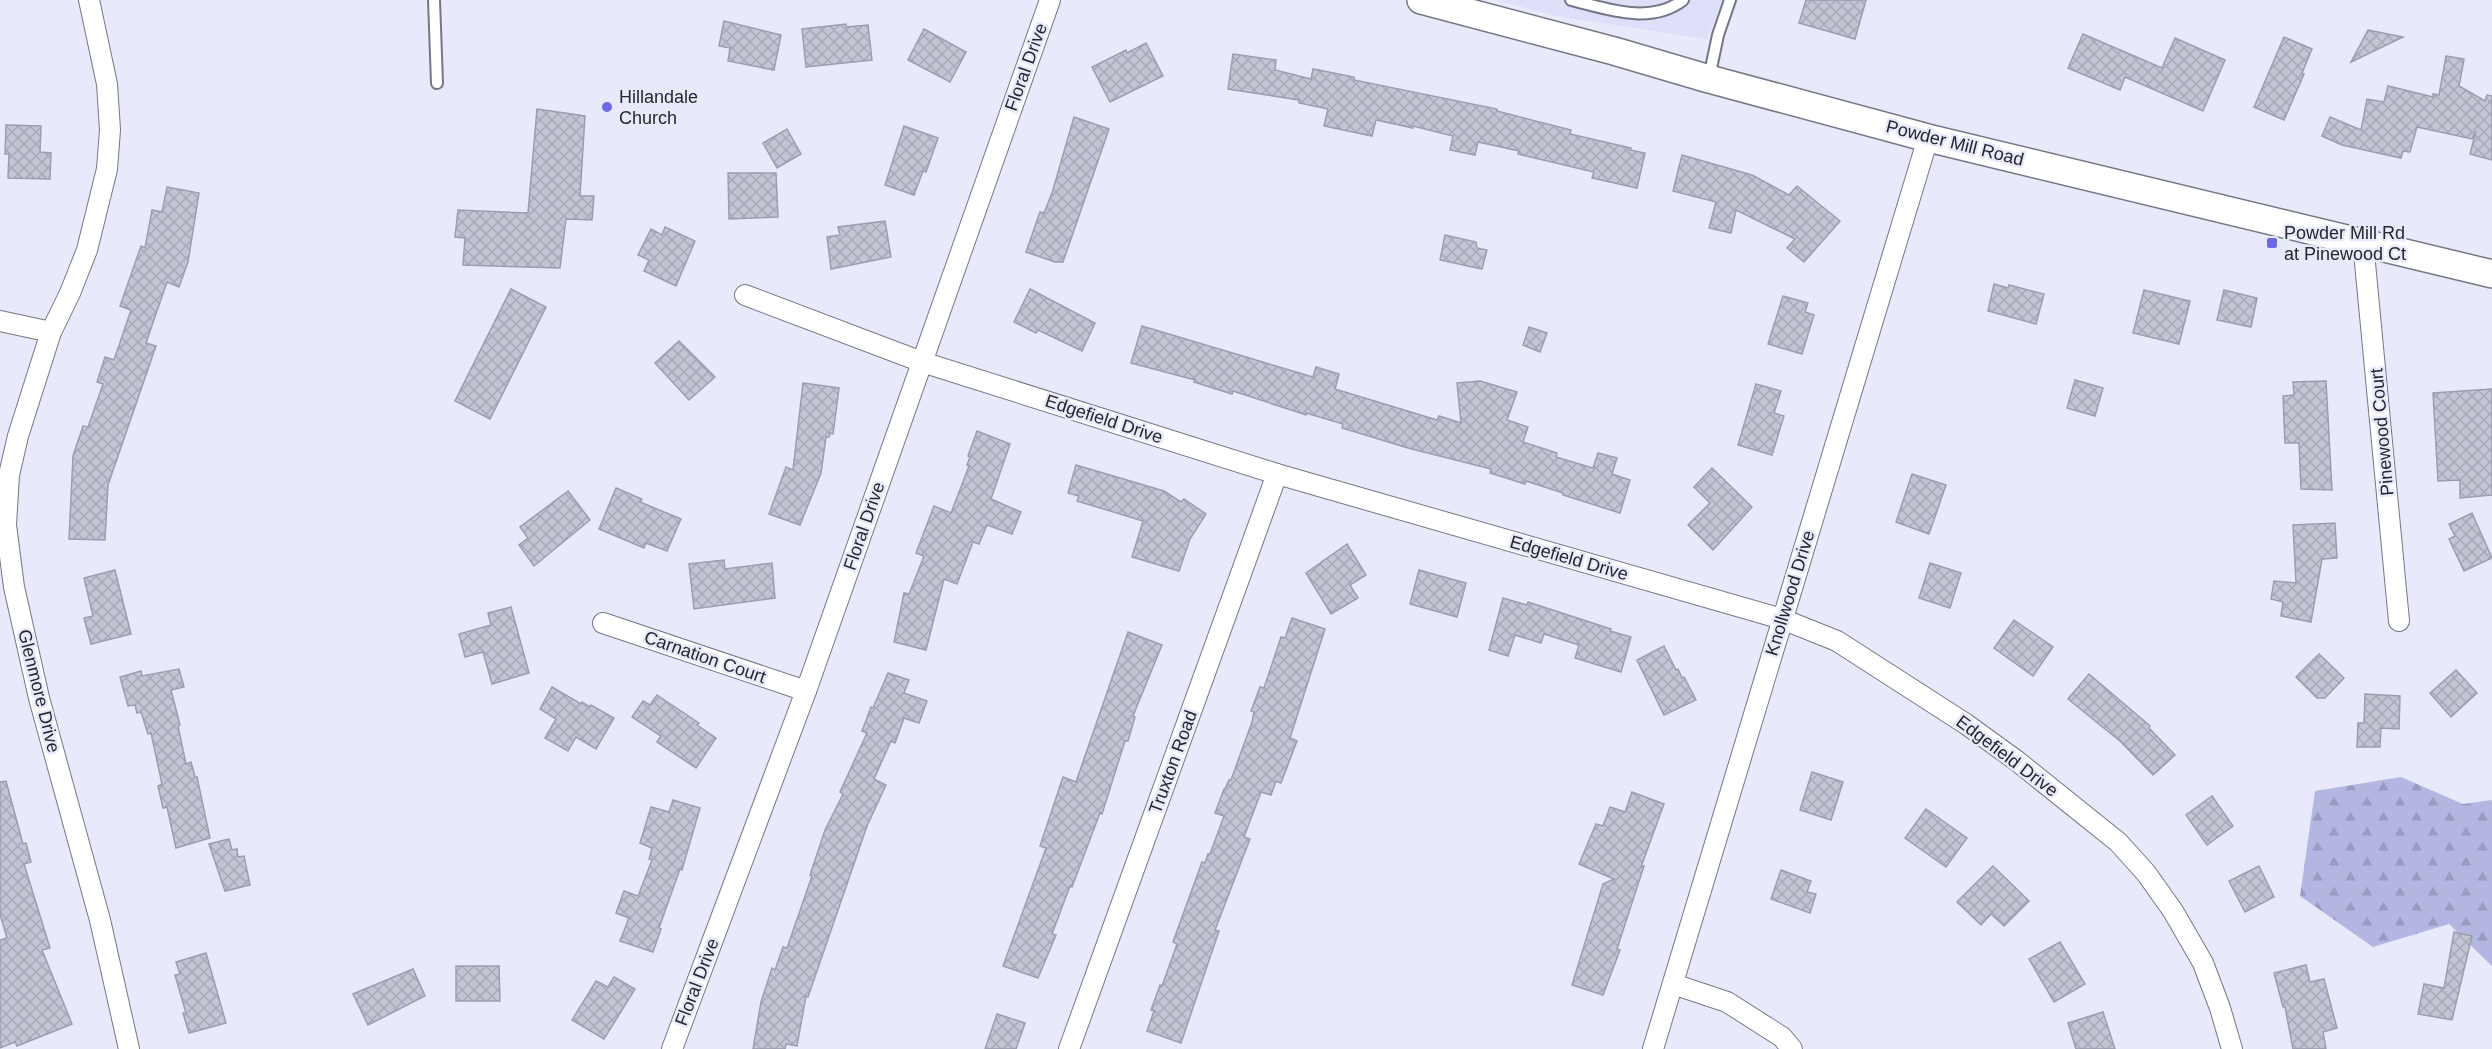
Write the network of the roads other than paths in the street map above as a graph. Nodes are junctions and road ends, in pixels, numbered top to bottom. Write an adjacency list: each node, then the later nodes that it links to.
1 (89, 0): 15 (street, Glenmore Drive)
2 (434, 0): 9 (lane)
3 (1050, 0): 16 (street, Floral Drive)
4 (1421, 0): 8 (main road, Powder Mill Road)
5 (1571, 0): 6 (lane)
6 (1683, 0)
7 (1730, 0): 8 (lane)
8 (1709, 79): 10 (main road, Powder Mill Road)
9 (437, 83)
10 (1928, 138): 11 (main road, Powder Mill Road); 18 (street, Knollwood Drive)
11 (2363, 242): 12 (main road, Powder Mill Road); 19 (street, Pinewood Court)
12 (2492, 274)
13 (745, 295): 16 (street, Edgefield Drive)
14 (0, 321): 15 (street)
15 (51, 332): 23 (street, Glenmore Drive)
16 (922, 362): 17 (street, Edgefield Drive); 21 (street, Floral Drive)
17 (1277, 474): 18 (street, Edgefield Drive); 25 (street, Truxton Road)
18 (1782, 620): 22 (street, Knollwood Drive); 28 (street, Edgefield Drive)
19 (2399, 621)
20 (603, 623): 21 (street, Carnation Court)
21 (806, 691): 24 (street, Floral Drive)
22 (1673, 984): 26 (street, Knollwood Drive); 27 (street)
23 (129, 1049)
24 (672, 1049)
25 (1069, 1049)
26 (1653, 1049)
27 (1792, 1049)
28 (2232, 1049)

